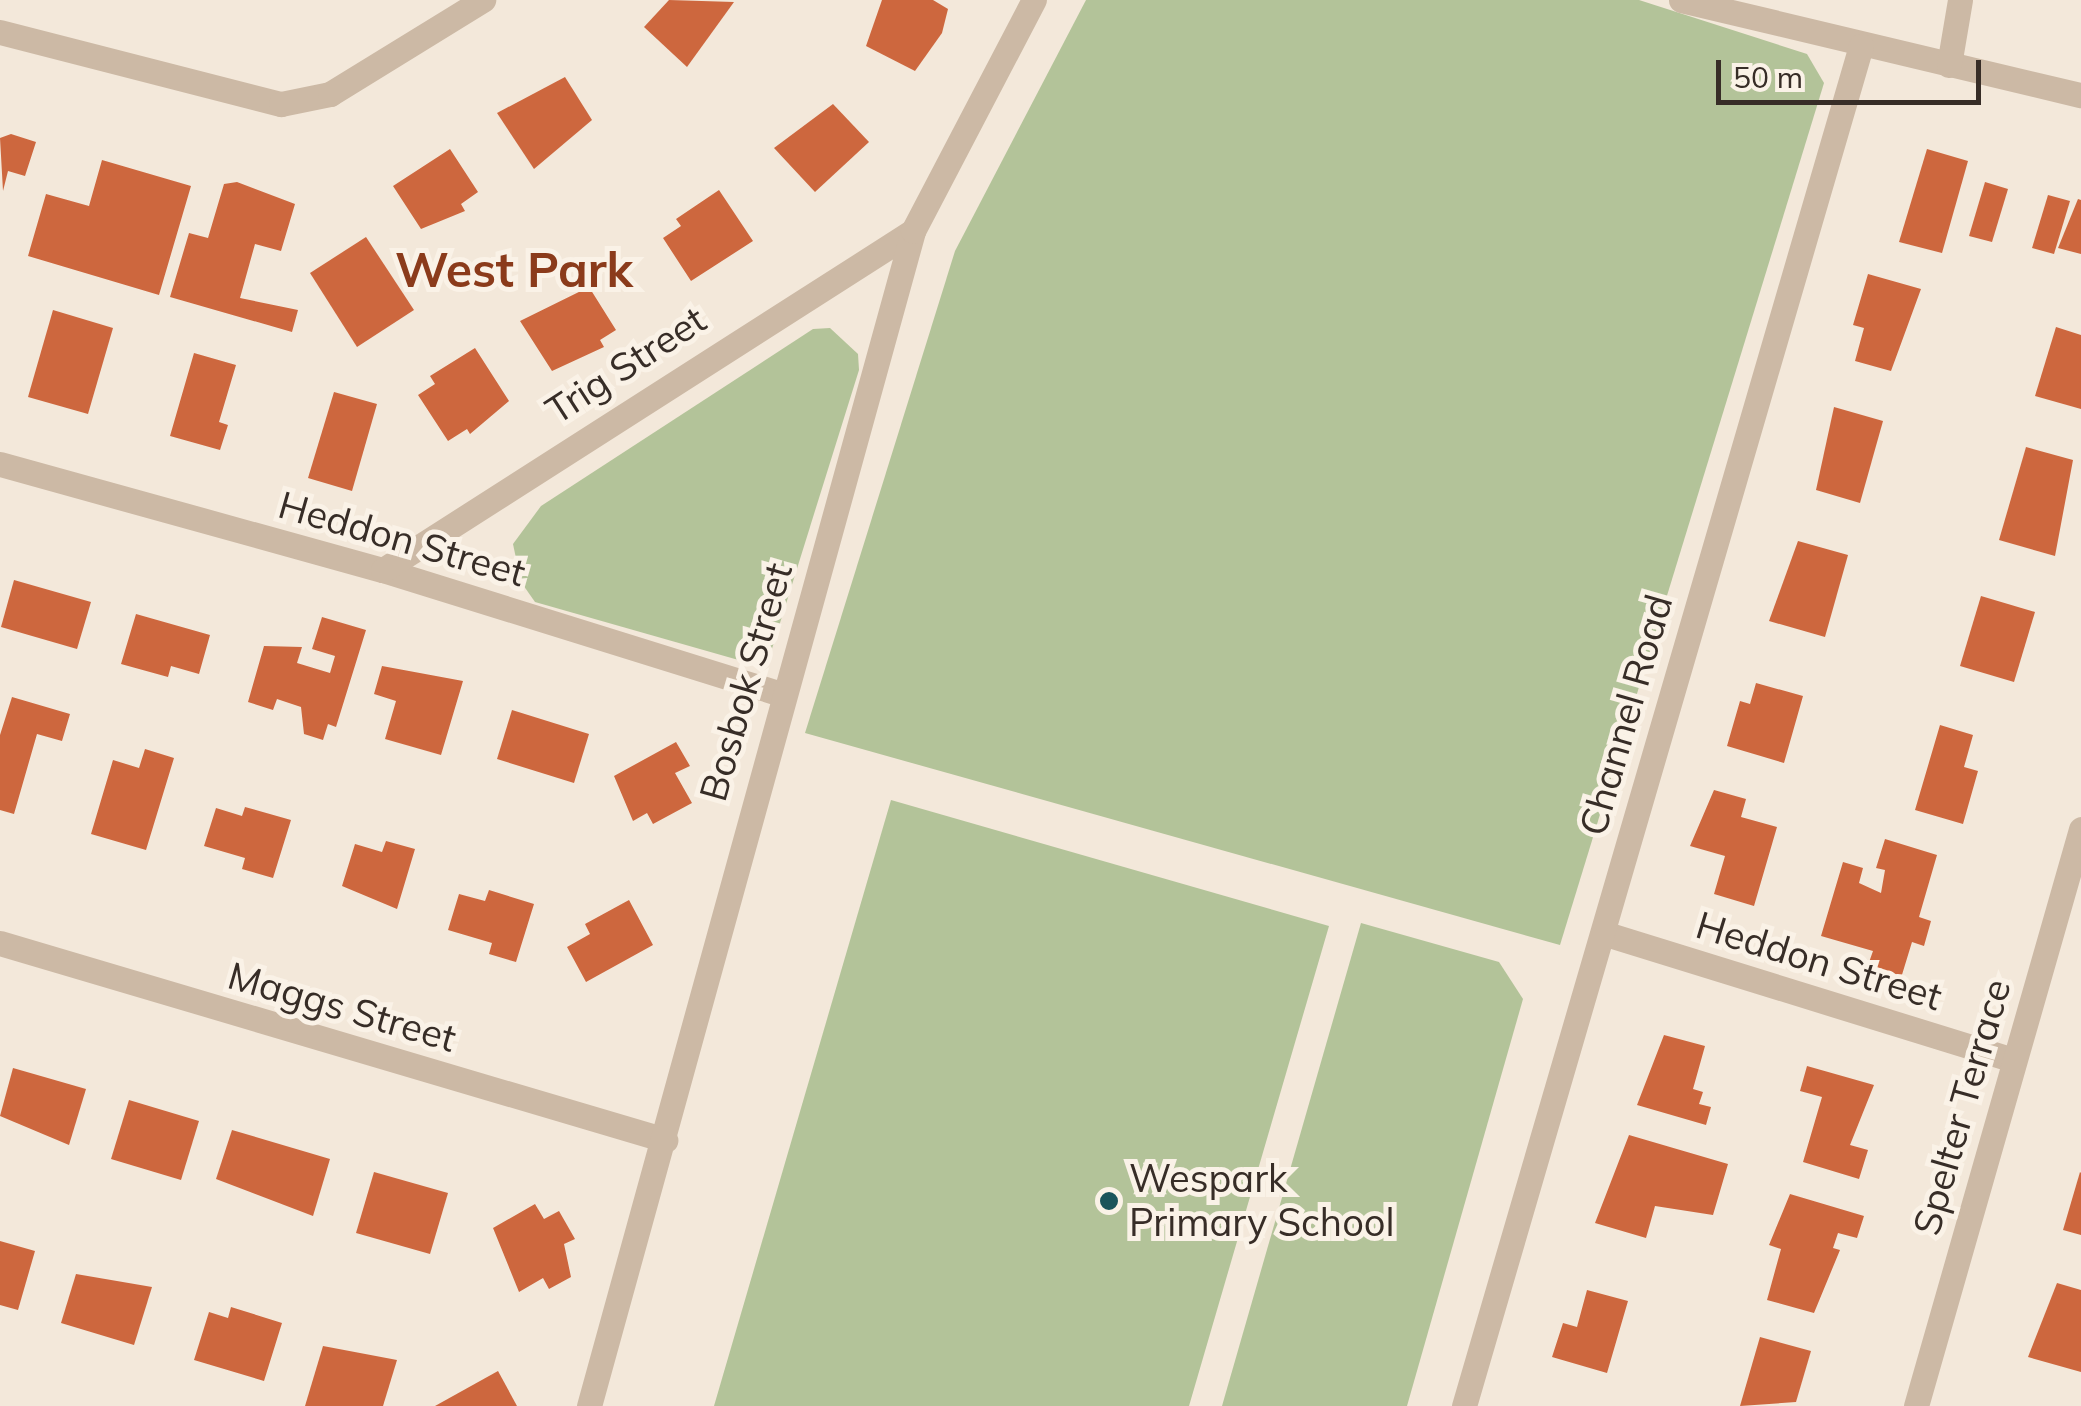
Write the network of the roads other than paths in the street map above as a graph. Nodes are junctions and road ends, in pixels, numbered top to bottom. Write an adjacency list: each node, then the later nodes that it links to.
1 (483, 0): 5 (street)
2 (1034, 0): 9 (street, Bosbok Street)
3 (1681, 0): 6 (street)
4 (1960, 0): 7 (street)
5 (0, 32)
6 (1861, 46): 7 (street); 14 (street, Channel Road)
7 (1949, 65): 8 (street)
8 (2081, 95)
9 (914, 231): 11 (street, Trig Street); 12 (street, Bosbok Street)
10 (0, 464): 11 (street, Heddon Street)
11 (383, 570): 12 (street, Heddon Street)
12 (780, 694): 17 (street, Bosbok Street)
13 (2081, 829): 16 (street, Spelter Terrace)
14 (1602, 933): 16 (street, Heddon Street); 19 (street, Channel Road)
15 (0, 943): 17 (street, Maggs Street)
16 (2014, 1060): 20 (street, Spelter Terrace)
17 (665, 1140): 18 (street, Bosbok Street)
18 (589, 1406)
19 (1464, 1406)
20 (1916, 1406)

